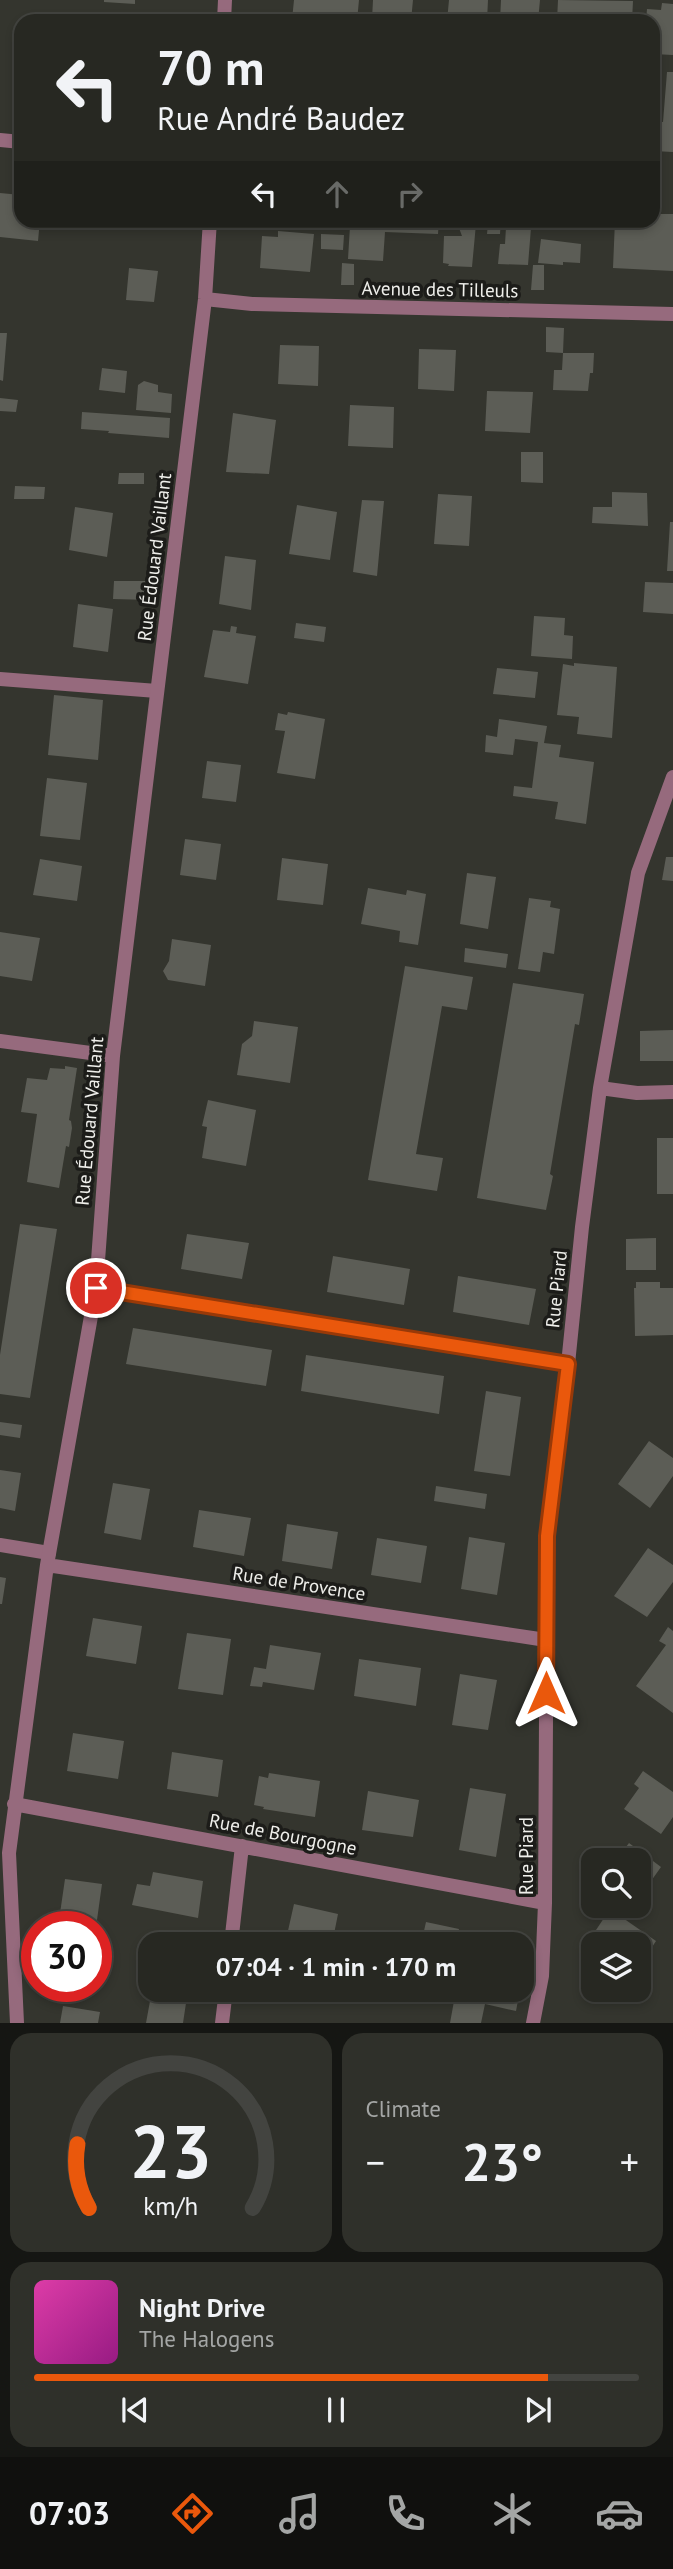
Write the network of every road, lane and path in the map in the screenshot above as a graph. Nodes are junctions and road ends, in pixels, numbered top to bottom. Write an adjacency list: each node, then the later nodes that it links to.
1 (209, 228): 2 (street, Rue Édouard Vaillant)
2 (205, 299): 3 (street, Avenue des Tilleuls); 5 (street, Rue Édouard Vaillant)
3 (673, 314)
4 (0, 680): 5 (street)
5 (157, 691): 8 (street, Rue Édouard Vaillant)
6 (673, 777): 9 (street, Rue Piard)
7 (0, 1041): 8 (street)
8 (113, 1056): 11 (street, Rue Édouard Vaillant)
9 (600, 1088): 10 (street); 12 (street, Rue Piard)
10 (673, 1092)
11 (96, 1288): 12 (street); 14 (street, Rue Édouard Vaillant)
12 (568, 1364): 15 (street, Rue Piard)
13 (0, 1545): 14 (street, Rue de Provence)
14 (48, 1559): 15 (street, Rue de Provence); 16 (street, Rue Édouard Vaillant)
15 (546, 1640): 19 (street, Rue Piard)
16 (14, 1804): 17 (street, Rue de Bourgogne); 18 (street, Rue Édouard Vaillant)
17 (242, 1846): 19 (street, Rue de Bourgogne); 20 (street)
18 (4, 1853): 22 (street, Rue Édouard Vaillant)
19 (545, 1903): 24 (street, Rue Piard)
20 (232, 1932)
21 (225, 2002): 23 (street)
22 (17, 2023)
23 (222, 2023)
24 (533, 2023)

